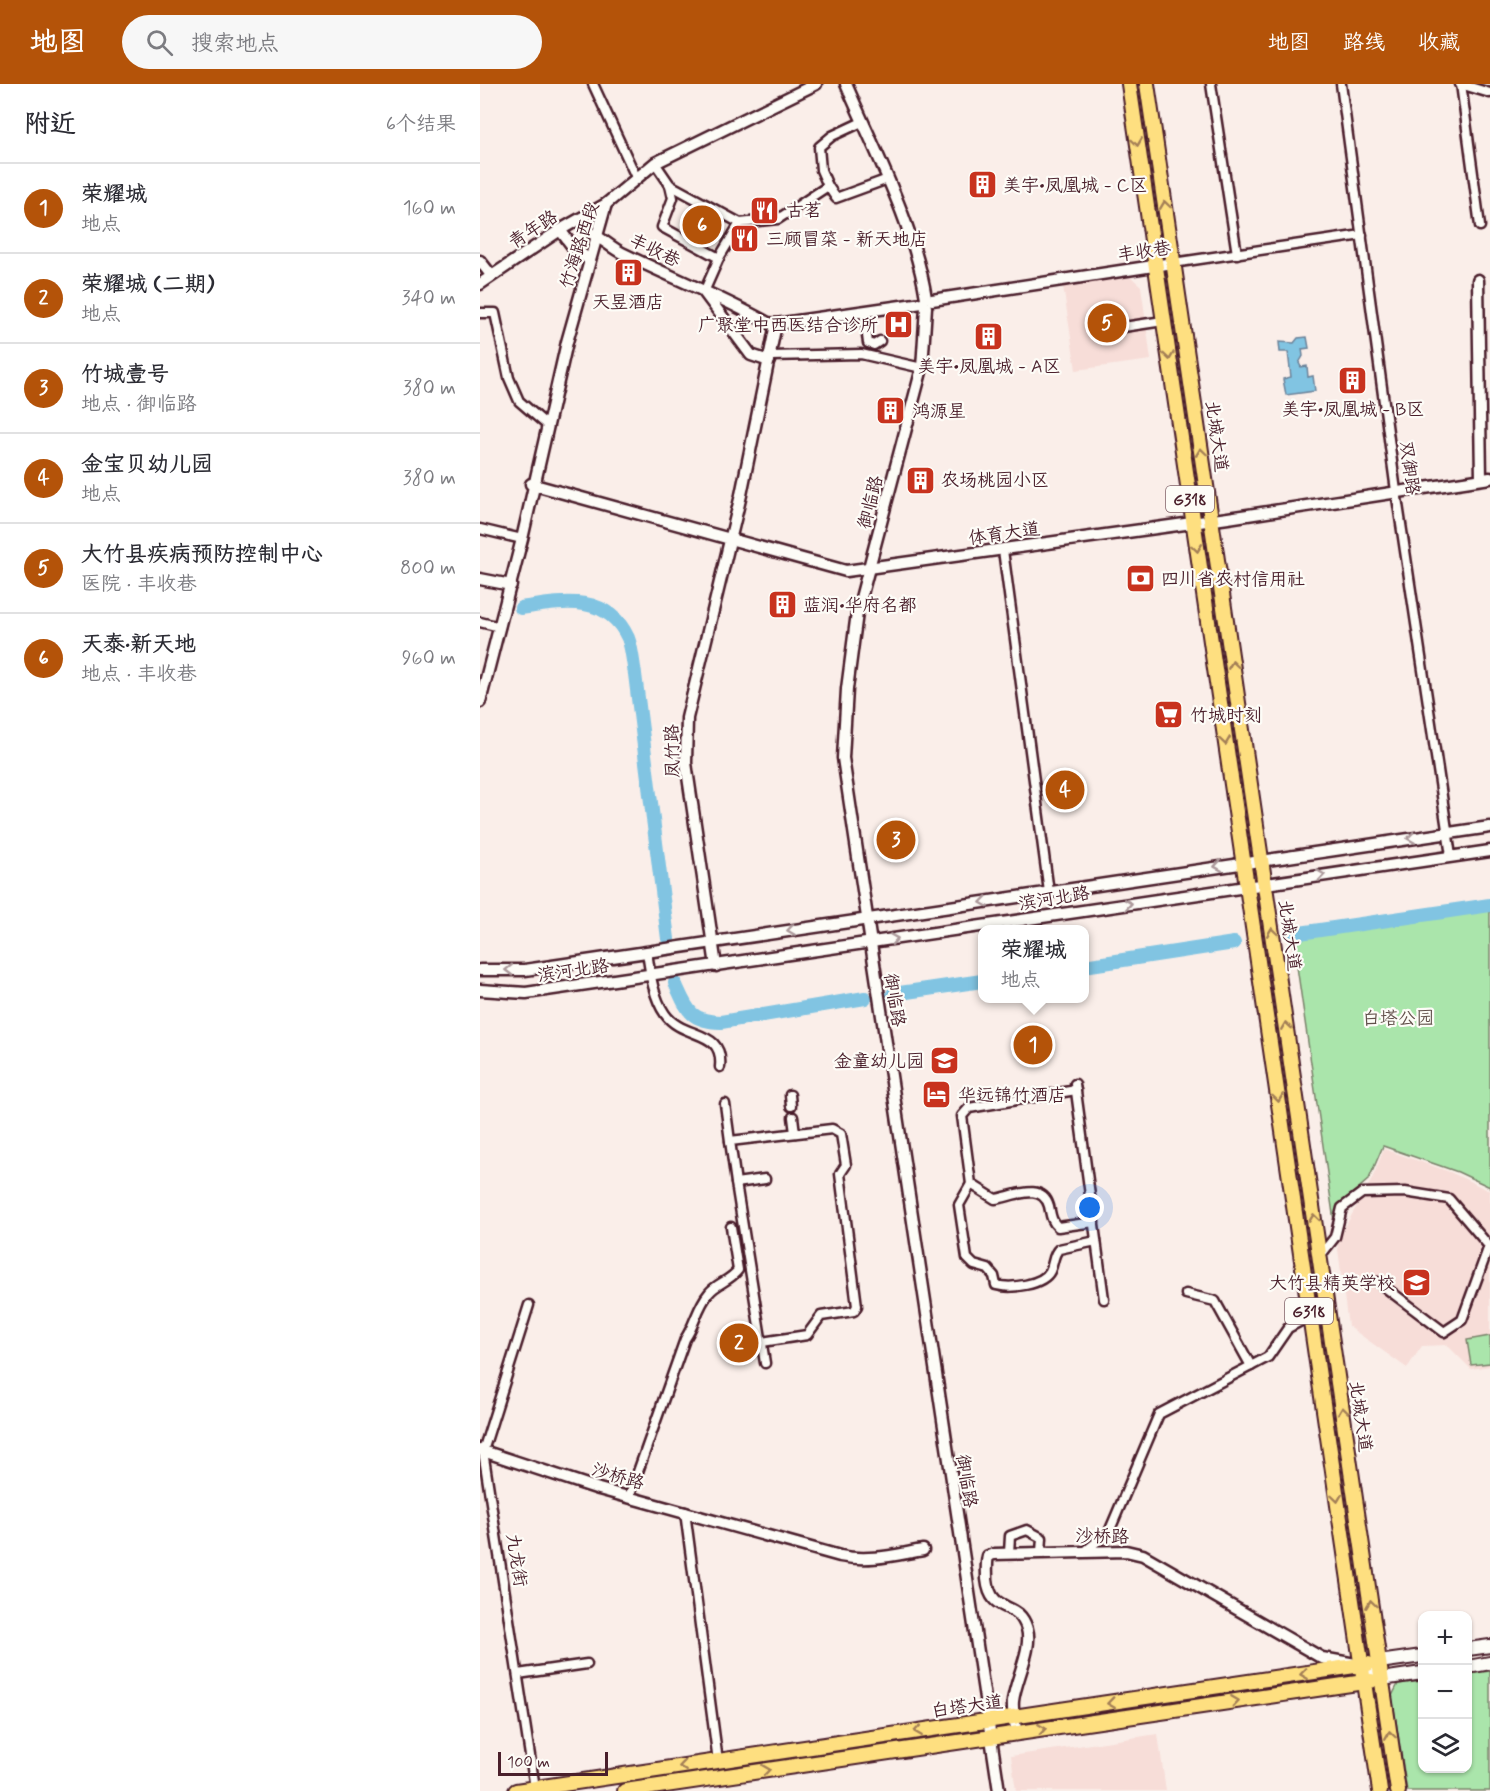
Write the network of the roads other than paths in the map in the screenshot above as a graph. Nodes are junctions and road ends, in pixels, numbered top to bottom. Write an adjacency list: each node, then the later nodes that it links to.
1 (593, 84): 12 (street)
2 (816, 84): 11 (street, 竹海路西段)
3 (846, 84): 10 (street, 御临路)
4 (1128, 84): 27 (highway, 北城大道 / G318, one-way to 27)
5 (1147, 84): 26 (highway, 北城大道 / G318, one-way to 5)
6 (1211, 84): 22 (street)
7 (1341, 84): 21 (street, 双御路)
8 (1461, 84): 9 (street); 18 (street)
9 (1490, 93)
10 (862, 122): 13 (street, 御临路); 15 (street)
11 (655, 163): 12 (street, 竹海路西段); 14 (street)
12 (636, 177): 16 (street, 竹海路西段)
13 (888, 179): 15 (street); 32 (street, 御临路)
14 (670, 185): 17 (street); 23 (street)
15 (828, 186): 17 (street)
16 (603, 206): 19 (street, 青年路); 20 (street, 竹海路西段)
17 (740, 223): 23 (street)
18 (1480, 226)
19 (560, 230): 24 (street); 28 (street, 青年路)
20 (595, 235): 24 (street, 竹海路西段); 31 (street, 丰收巷)
21 (1362, 236): 22 (street, 丰收巷); 46 (street, 双御路)
22 (1237, 254): 26 (street, 丰收巷)
23 (719, 258): 31 (street)
24 (588, 259): 43 (street, 竹海路西段)
25 (480, 261): 28 (street)
26 (1173, 263): 27 (street, 丰收巷); 47 (highway, 北城大道 / G318, one-way to 26)
27 (1155, 266): 32 (street, 丰收巷); 35 (highway, 北城大道 / G318)
28 (491, 275): 30 (street, 青年路)
29 (1478, 280): 44 (street)
30 (480, 284)
31 (704, 292): 36 (street, 丰收巷); 41 (street, 丰收巷)
32 (926, 302): 33 (street, 丰收巷); 42 (street, 御临路)
33 (864, 311): 36 (street, 丰收巷); 39 (street)
34 (480, 313): 43 (street)
35 (1163, 321): 37 (street); 48 (highway, 北城大道 / G318, one-way to 48)
36 (776, 324): 41 (street, 凤竹路)
37 (1117, 328)
38 (880, 341): 39 (street)
39 (868, 343): 40 (street)
40 (861, 354): 41 (street); 42 (street)
41 (769, 359): 51 (street, 凤竹路)
42 (922, 368): 53 (street, 御临路)
43 (546, 424): 45 (street, 竹海路西段)
44 (1486, 478): 46 (street, 体育大道)
45 (533, 484): 50 (street, 竹海路西段); 51 (street, 体育大道)
46 (1396, 491): 47 (street, 体育大道); 61 (street, 双御路)
47 (1211, 521): 48 (street, 体育大道); 64 (highway, 北城大道 / G318, one-way to 47)
48 (1193, 523): 52 (street, 体育大道); 65 (highway, 北城大道 / G318, one-way to 65)
49 (480, 529): 50 (street)
50 (520, 539): 55 (street, 竹海路西段)
51 (731, 539): 53 (street, 体育大道); 72 (street, 凤竹路)
52 (1003, 550): 53 (street, 体育大道); 68 (street)
53 (871, 567): 69 (street, 御临路)
54 (480, 579): 55 (street)
55 (508, 584): 57 (street, 竹海路西段)
56 (480, 622): 57 (street)
57 (497, 626): 58 (street, 竹海路西段)
58 (482, 688): 59 (street, 竹海路西段)
59 (480, 702)
60 (1490, 827): 61 (street, 滨河北路)
61 (1448, 833): 63 (street, 双御路); 64 (street, 滨河北路, one-way to 64)
62 (1490, 851): 63 (street, 滨河北路)
63 (1451, 856): 66 (street, 滨河北路, one-way to 63)
64 (1261, 861): 65 (street, 滨河北路); 66 (highway, 北城大道 / G318)
65 (1243, 863): 67 (highway, 北城大道 / G318); 68 (street, 滨河北路, one-way to 68)
66 (1265, 883): 67 (street, 滨河北路); 92 (highway, 北城大道 / G318, one-way to 66)
67 (1246, 886): 70 (street, 滨河北路, one-way to 67); 97 (highway, 北城大道 / G318, one-way to 97)
68 (1049, 892): 69 (street, 滨河北路, one-way to 69)
69 (866, 919): 72 (street, 滨河北路, one-way to 72); 73 (street, 御临路)
70 (989, 925)
71 (978, 927): 73 (street, 滨河北路, one-way to 71)
72 (712, 942): 74 (street, 滨河北路); 75 (street, 凤竹路)
73 (870, 943): 75 (street, 滨河北路); 121 (street, 御临路)
74 (649, 952): 76 (street, 滨河北路, one-way to 76); 77 (street)
75 (716, 966): 77 (street, 滨河北路)
76 (480, 970)
77 (652, 975): 78 (street, 滨河北路); 79 (street)
78 (480, 990)
79 (720, 1067)
80 (790, 1095): 82 (street)
81 (725, 1104): 85 (street)
82 (791, 1106)
83 (793, 1117): 84 (street)
84 (795, 1132): 85 (street); 98 (street)
85 (730, 1141): 87 (street)
86 (765, 1179): 87 (street)
87 (736, 1183): 98 (street)
88 (971, 1184): 89 (street); 89 (street); 91 (street)
89 (1094, 1222): 91 (street)
90 (731, 1227): 102 (street)
91 (1096, 1241): 95 (street)
92 (1320, 1256): 93 (street); 111 (highway, 北城大道 / G318, one-way to 92)
93 (1378, 1282)
94 (1186, 1294): 100 (street)
95 (1104, 1299)
96 (529, 1305): 101 (street)
97 (1310, 1316): 100 (street); 114 (highway, 北城大道 / G318, one-way to 114)
98 (762, 1342): 99 (street)
99 (765, 1364)
100 (1251, 1366): 105 (street)
101 (482, 1451): 102 (street, 沙桥路); 116 (street, 九龙街)
102 (629, 1497): 103 (street, 沙桥路)
103 (685, 1512): 104 (street, 沙桥路); 124 (street)
104 (922, 1550)
105 (1084, 1551): 106 (street, 沙桥路); 114 (street, 沙桥路)
106 (1041, 1552): 107 (street, 沙桥路); 107 (street)
107 (1009, 1553): 120 (street, 沙桥路)
108 (1490, 1646): 109 (main road)
109 (1472, 1648)
110 (1418, 1657): 111 (main road, 白塔大道)
111 (1379, 1662): 114 (highway, 白塔大道); 118 (highway, 北城大道 / G318)
112 (587, 1664): 116 (street)
113 (1490, 1664): 115 (main road)
114 (1361, 1665): 118 (street, 沙桥路); 119 (highway, 北城大道 / G318); 120 (highway, 白塔大道, one-way to 120)
115 (1472, 1666)
116 (518, 1674): 125 (street, 九龙街)
117 (1418, 1674): 118 (main road, 白塔大道)
118 (1382, 1679): 119 (highway, 白塔大道); 130 (highway, 北城大道 / G318, one-way to 118)
119 (1364, 1682): 122 (highway, 白塔大道, one-way to 119); 129 (highway, 北城大道 / G318)
120 (1014, 1717): 121 (highway, 白塔大道); 122 (street, 沙桥路)
121 (988, 1721): 123 (street, 御临路); 124 (highway, 白塔大道, one-way to 124)
122 (1017, 1733): 123 (highway, 白塔大道)
123 (990, 1737): 126 (highway, 白塔大道, one-way to 123); 128 (street, 御临路)
124 (718, 1761): 125 (highway, 白塔大道, one-way to 125)
125 (535, 1788): 127 (highway, 白塔大道)
126 (637, 1790)
127 (516, 1791)
128 (999, 1791)
129 (1380, 1791)
130 (1398, 1791)

